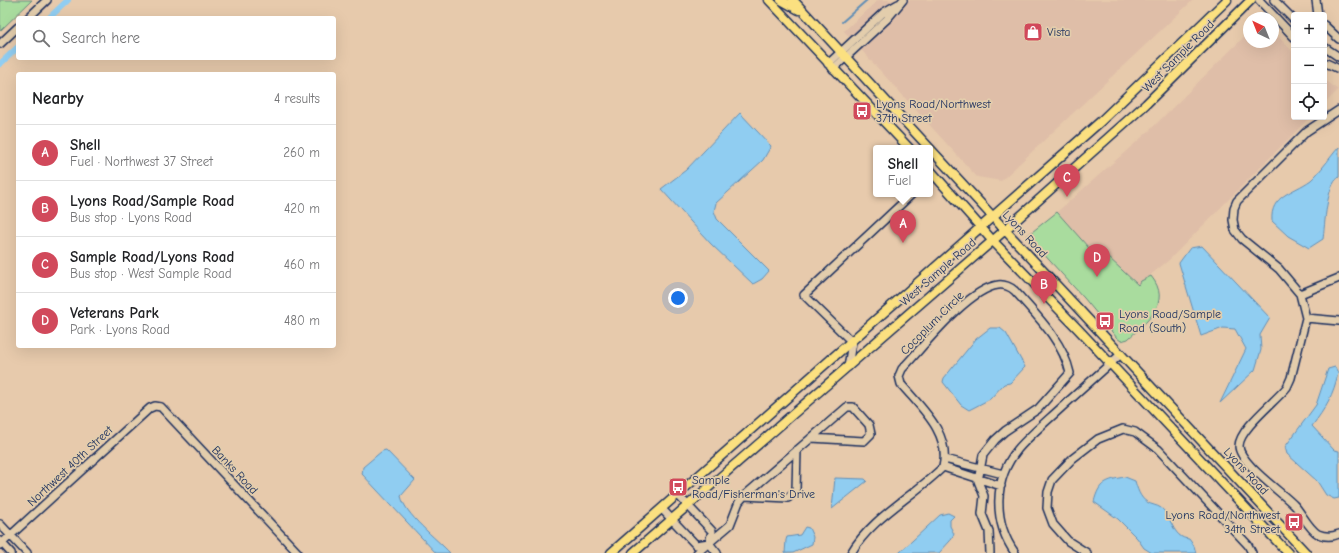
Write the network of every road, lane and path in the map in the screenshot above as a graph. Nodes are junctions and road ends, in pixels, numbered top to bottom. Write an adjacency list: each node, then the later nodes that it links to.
1 (47, 0): 13 (street)
2 (769, 0): 24 (main road)
3 (781, 0): 12 (main road)
4 (793, 0): 12 (main road, Lyons Road)
5 (1227, 0): 32 (main road, West Sample Road)
6 (1251, 0): 34 (main road, West Sample Road)
7 (1259, 0): 17 (street)
8 (1274, 0): 14 (street)
9 (1316, 0): 11 (street)
10 (902, 1): 21 (street)
11 (1318, 12)
12 (805, 13): 21 (main road, Lyons Road)
13 (30, 16)
14 (1291, 17)
15 (1327, 28): 18 (street)
16 (16, 29): 19 (street)
17 (1291, 34)
18 (1339, 39)
19 (0, 44)
20 (1327, 50): 22 (street)
21 (844, 54): 24 (street); 28 (main road, Lyons Road)
22 (1339, 57)
23 (1327, 63): 25 (street)
24 (831, 66): 27 (main road)
25 (1339, 69)
26 (1339, 110): 37 (street)
27 (906, 145)
28 (927, 145)
29 (933, 151): 32 (main road, Lyons Road)
30 (933, 176): 33 (main road)
31 (909, 197): 40 (street)
32 (993, 217): 33 (main road, West Sample Road); 34 (main road, Lyons Road)
33 (980, 226): 35 (main road); 40 (main road, West Sample Road)
34 (1005, 230): 35 (main road, West Sample Road); 41 (main road, Lyons Road)
35 (992, 240): 42 (main road); 43 (main road, West Sample Road)
36 (1339, 278): 37 (street)
37 (1300, 294): 38 (street)
38 (1306, 318): 39 (street); 59 (street)
39 (1339, 321)
40 (852, 342): 43 (street); 53 (main road, West Sample Road)
41 (1121, 354): 42 (street); 76 (main road, Lyons Road)
42 (1110, 363): 50 (street); 75 (main road)
43 (848, 367): 55 (main road, West Sample Road)
44 (155, 406): 60 (street, Northwest 40th Street); 65 (street, Banks Road)
45 (811, 438): 45 (street); 46 (street)
46 (797, 450): 54 (street); 54 (street)
47 (945, 459): 48 (street); 48 (street, Cocoplum Circle); 49 (street, Cocoplum Circle)
48 (980, 467): 50 (street); 51 (street, Cocoplum Circle)
49 (942, 468): 51 (street); 70 (street)
50 (1003, 474): 52 (street)
51 (978, 478): 52 (street); 71 (street, Cocoplum Circle)
52 (1001, 486): 72 (street)
53 (678, 495): 55 (street); 56 (main road, West Sample Road)
54 (744, 496): 62 (street)
55 (688, 505): 57 (main road, West Sample Road); 62 (street)
56 (662, 509): 57 (street); 66 (main road, West Sample Road)
57 (672, 519): 62 (street); 67 (main road, West Sample Road)
58 (0, 524): 60 (street)
59 (1339, 534)
60 (11, 535): 61 (street, Northwest 40th Street); 64 (street)
61 (1, 543): 63 (street)
62 (709, 543): 68 (street); 69 (street)
63 (11, 553)
64 (27, 553)
65 (298, 553)
66 (611, 553)
67 (633, 553)
68 (697, 553)
69 (717, 553)
70 (851, 553)
71 (990, 553)
72 (1015, 553)
73 (1087, 553): 74 (street)
74 (1252, 553)
75 (1288, 553)
76 (1306, 553)

